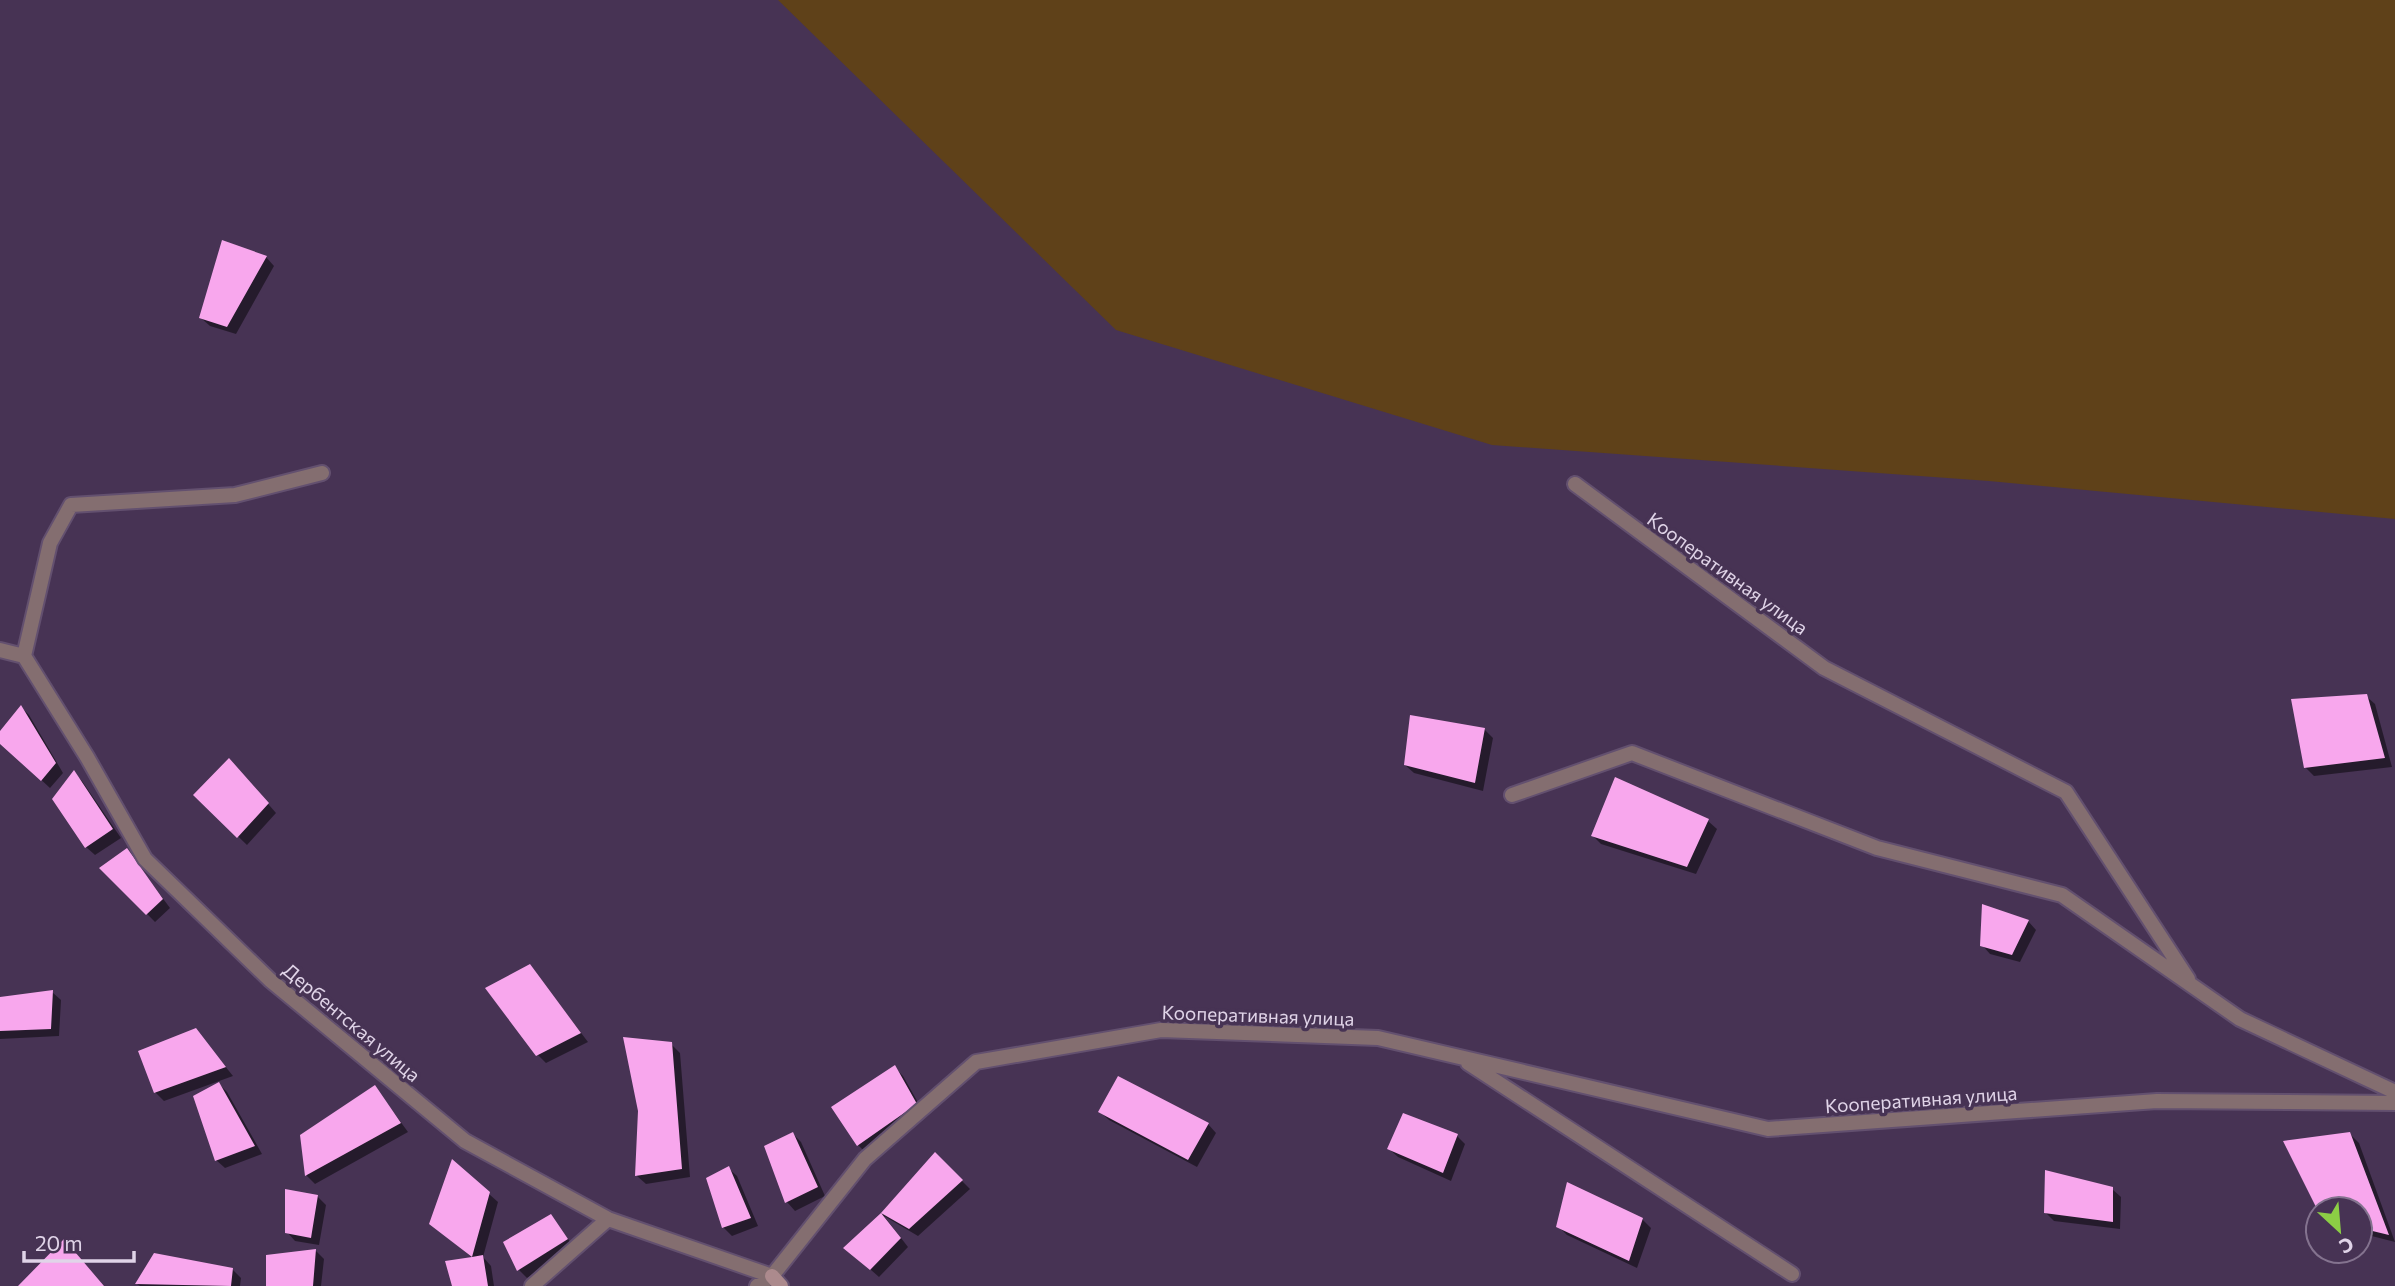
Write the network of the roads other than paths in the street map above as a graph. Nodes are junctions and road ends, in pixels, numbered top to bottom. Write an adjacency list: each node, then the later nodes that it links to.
1 (322, 473): 4 (street)
2 (1575, 484): 6 (street, Кооперативная улица)
3 (0, 650): 4 (street)
4 (24, 656): 10 (street, Дербентская улица)
5 (1512, 795): 6 (street, Кооперативная улица)
6 (2192, 986): 8 (street, Кооперативная улица)
7 (1458, 1057): 9 (street, Кооперативная улица); 11 (street, Кооперативная улица); 12 (street, Кооперативная улица)
8 (2395, 1092)
9 (2395, 1103)
10 (607, 1219): 12 (street, Дербентская улица); 13 (street)
11 (1793, 1274)
12 (776, 1281): 14 (street, Кооперативная улица)
13 (532, 1286)
14 (757, 1286)

